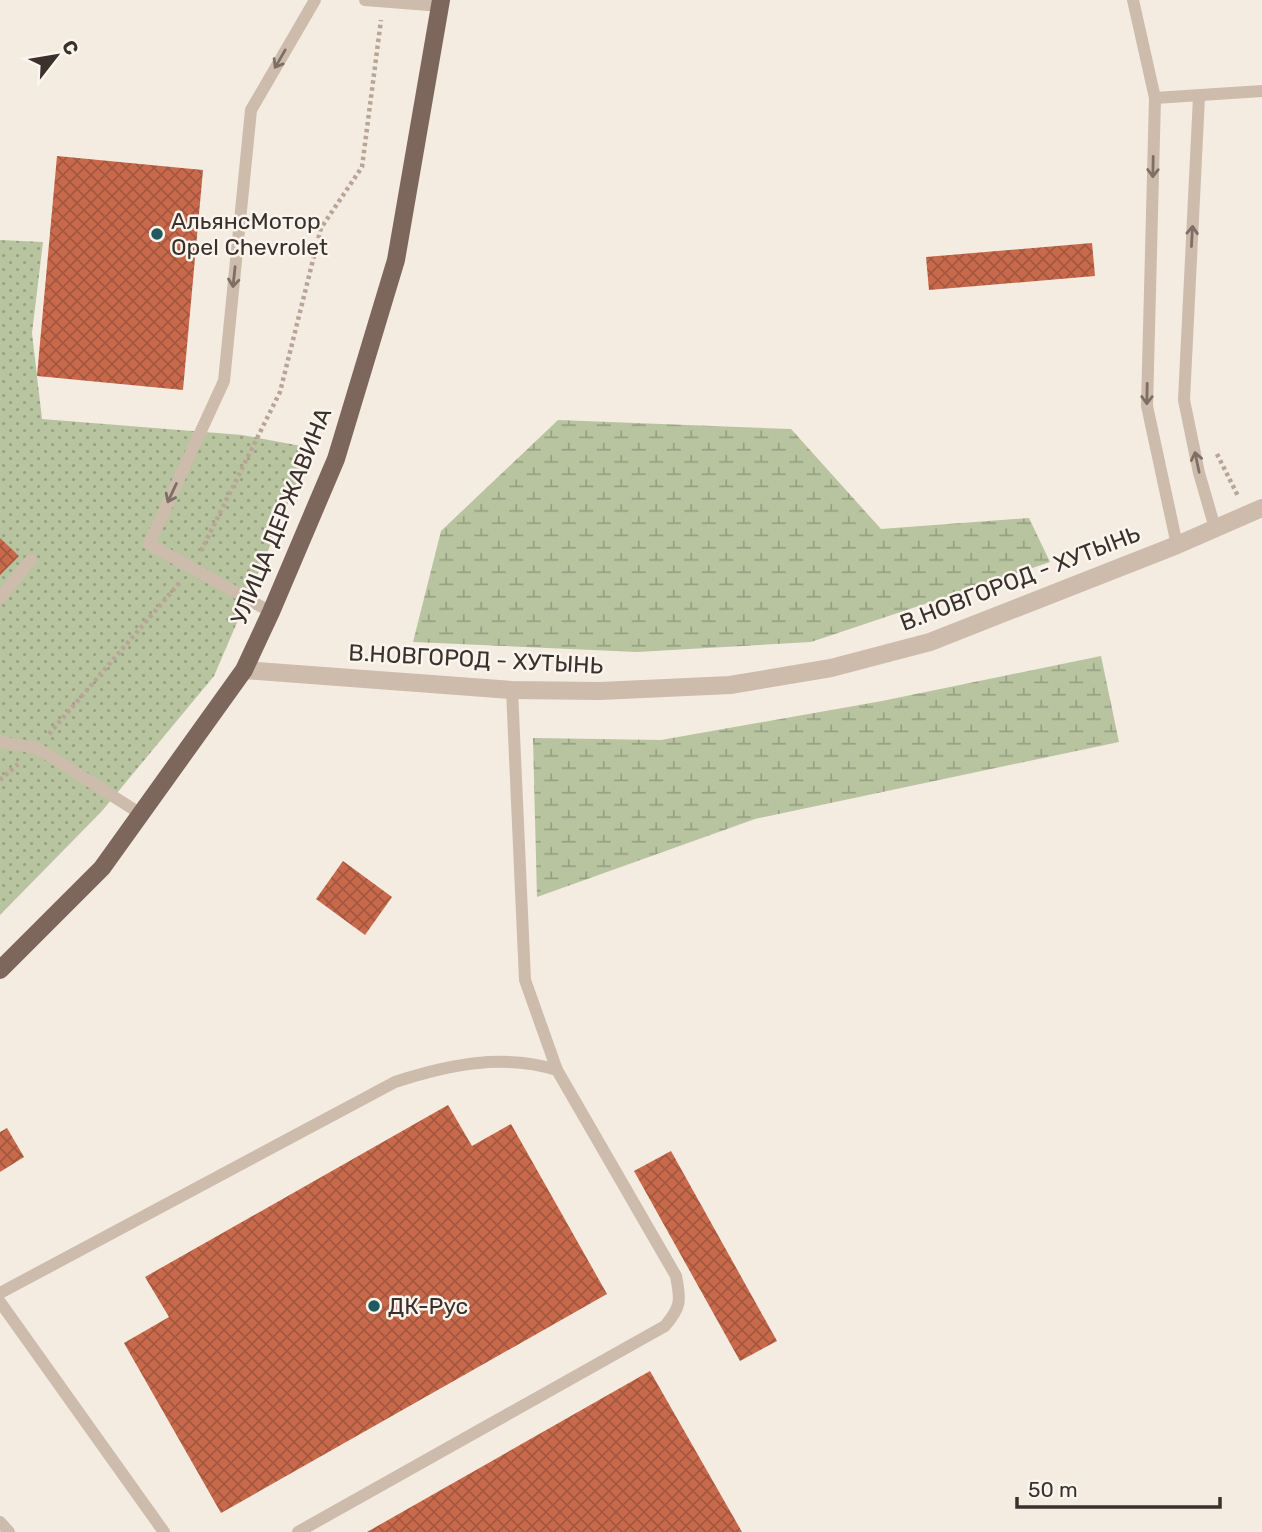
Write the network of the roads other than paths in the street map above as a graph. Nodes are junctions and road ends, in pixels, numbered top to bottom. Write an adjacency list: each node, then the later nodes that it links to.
1 (315, 0): 14 (lane, one-way to 14)
2 (365, 0): 4 (lane)
3 (1133, 0): 8 (lane)
4 (384, 1): 5 (lane)
5 (441, 3): 14 (main road, УЛИЦА ДЕРЖАВИНА)
6 (1262, 92): 7 (lane)
7 (1199, 97): 8 (lane); 10 (lane, one-way to 7)
8 (1155, 98): 11 (lane, one-way to 11)
9 (1254, 511): 10 (street, В.НОВГОРОД - ХУТЫНЬ)
10 (1215, 528): 11 (street, В.НОВГОРОД - ХУТЫНЬ)
11 (1177, 545): 16 (street, В.НОВГОРОД - ХУТЫНЬ)
12 (31, 561): 13 (lane)
13 (0, 598)
14 (271, 612): 15 (main road, УЛИЦА ДЕРЖАВИНА)
15 (244, 670): 16 (street, В.НОВГОРОД - ХУТЫНЬ); 18 (main road, УЛИЦА ДЕРЖАВИНА)
16 (512, 690): 20 (lane)
17 (0, 742): 18 (lane)
18 (141, 814): 19 (main road, УЛИЦА ДЕРЖАВИНА)
19 (0, 970)
20 (556, 1070): 21 (lane); 26 (lane)
21 (0, 1293)
22 (0, 1302): 25 (lane)
23 (0, 1522): 24 (lane)
24 (9, 1532)
25 (164, 1532)
26 (298, 1532)

